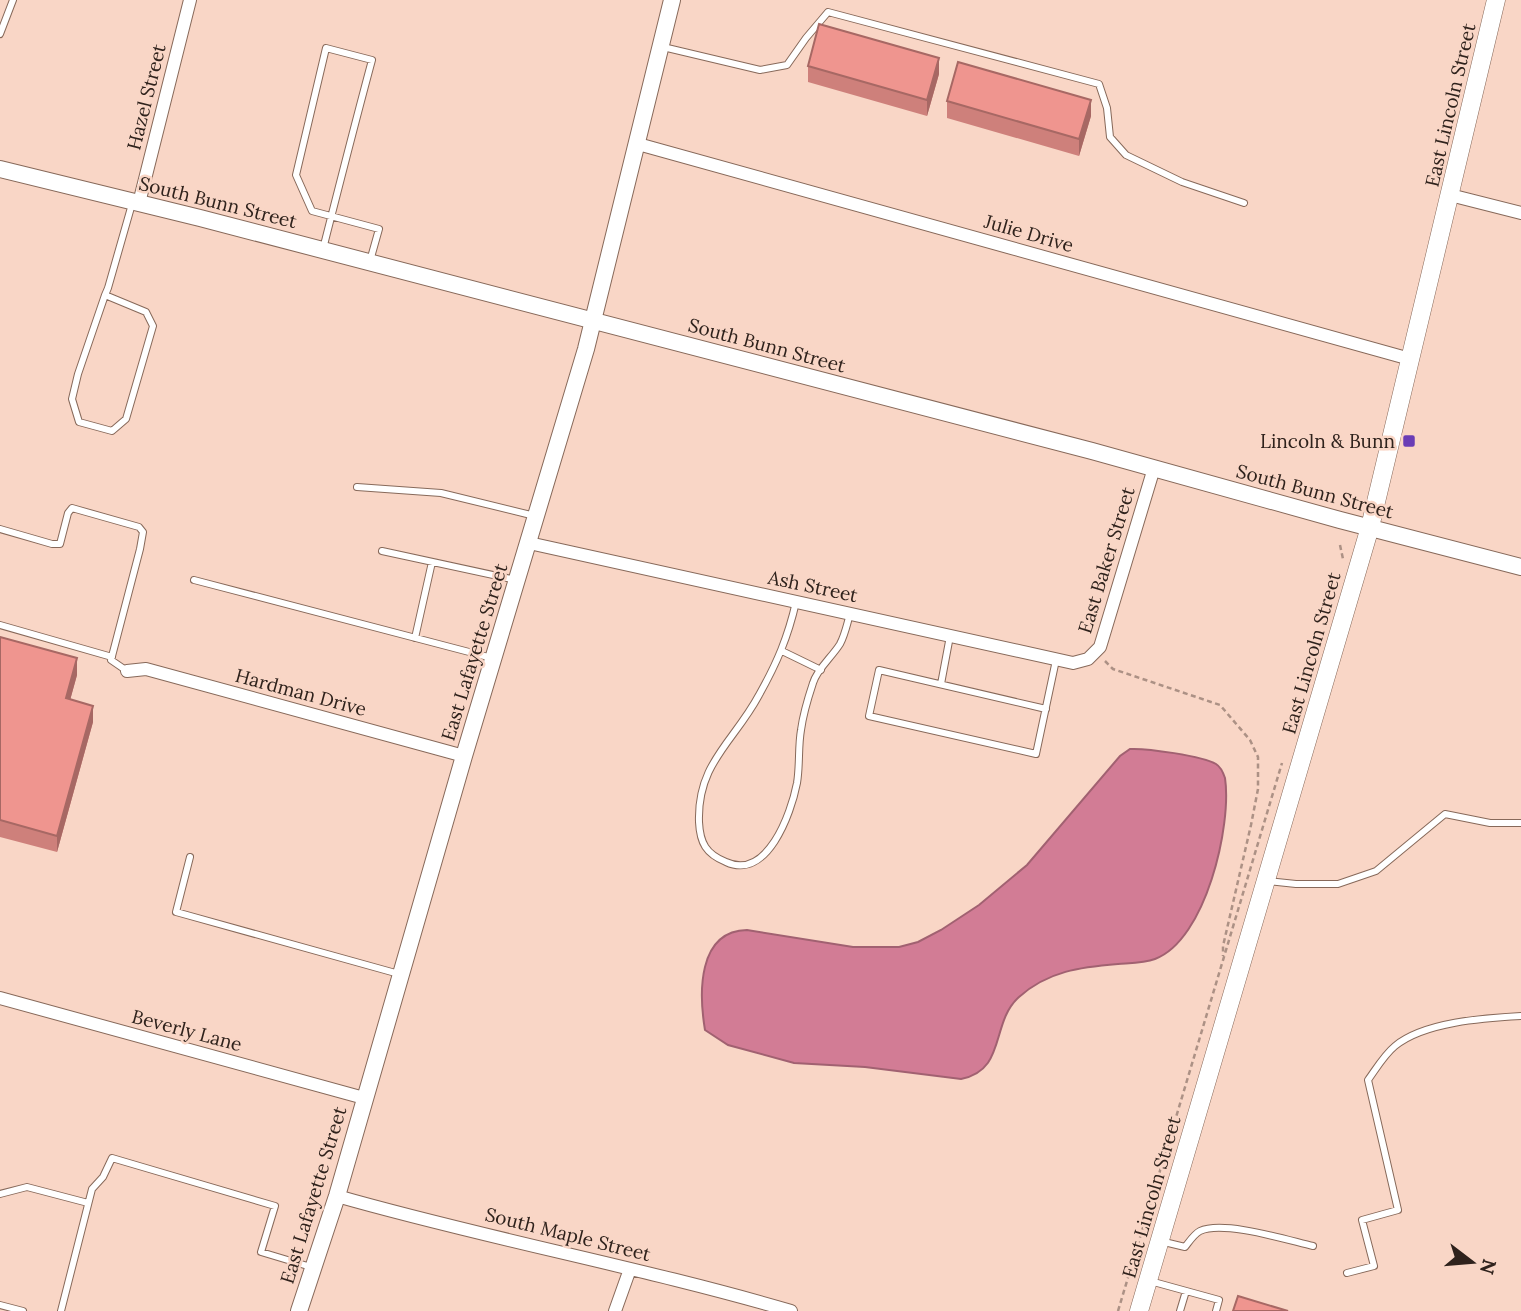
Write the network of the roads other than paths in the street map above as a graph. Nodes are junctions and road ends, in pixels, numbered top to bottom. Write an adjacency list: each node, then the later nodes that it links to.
1 (13, 0): 5 (lane)
2 (190, 0): 10 (street, Hazel Street)
3 (672, 0): 6 (street, East Lafayette Street)
4 (1496, 0): 9 (main road, East Lincoln Street)
5 (0, 34)
6 (661, 46): 7 (street, East Lafayette Street); 11 (lane)
7 (638, 144): 17 (street, East Lafayette Street); 18 (street, Julie Drive)
8 (0, 169): 10 (street, South Bunn Street)
9 (1450, 195): 12 (street); 18 (main road, East Lincoln Street)
10 (135, 203): 14 (street, South Bunn Street); 16 (lane)
11 (1244, 203)
12 (1521, 213)
13 (331, 217): 13 (lane); 14 (lane); 15 (lane)
14 (322, 251): 15 (street, South Bunn Street)
15 (370, 263): 17 (street, South Bunn Street)
16 (105, 295): 16 (lane)
17 (594, 321): 19 (street, South Bunn Street); 21 (street, East Lafayette Street)
18 (1410, 359): 22 (main road, East Lincoln Street)
19 (1154, 468): 22 (street, South Bunn Street); 36 (street, East Baker Street)
20 (358, 487): 21 (lane)
21 (537, 517): 24 (street, East Lafayette Street)
22 (1370, 527): 27 (street, South Bunn Street); 47 (main road, East Lincoln Street)
23 (0, 529): 37 (lane)
24 (529, 543): 29 (street, East Lafayette Street); 30 (street, Ash Street)
25 (382, 551): 26 (lane)
26 (432, 562): 29 (lane); 34 (lane)
27 (1521, 567)
28 (194, 580): 34 (lane)
29 (518, 580): 38 (street, East Lafayette Street)
30 (796, 602): 31 (street, Ash Street); 35 (lane)
31 (850, 614): 33 (street, Ash Street); 40 (lane)
32 (0, 625): 37 (lane)
33 (950, 636): 39 (street, Ash Street); 42 (lane)
34 (415, 638): 38 (lane)
35 (782, 651): 40 (lane); 40 (lane)
36 (1092, 656): 39 (street, Ash Street)
37 (112, 657): 41 (lane)
38 (494, 659): 44 (street, East Lafayette Street)
39 (1056, 660): 43 (lane)
40 (821, 670)
41 (127, 671): 44 (street, Hardman Drive)
42 (941, 684): 43 (lane); 43 (lane)
43 (1046, 709)
44 (464, 756): 48 (street, East Lafayette Street)
45 (1521, 823): 47 (lane)
46 (190, 856): 48 (lane)
47 (1266, 881): 55 (main road, East Lincoln Street)
48 (400, 974): 51 (street, East Lafayette Street)
49 (0, 998): 51 (street, Beverly Lane)
50 (1521, 1016): 59 (lane)
51 (364, 1098): 53 (street, East Lafayette Street)
52 (0, 1194): 54 (lane)
53 (337, 1196): 57 (street, East Lafayette Street); 58 (street, South Maple Street)
54 (88, 1203): 57 (lane); 64 (lane)
55 (1160, 1240): 56 (lane); 60 (main road, East Lincoln Street)
56 (1312, 1246)
57 (313, 1268): 65 (street, East Lafayette Street)
58 (630, 1269): 66 (street); 67 (street, South Maple Street)
59 (1347, 1273)
60 (1148, 1280): 61 (lane); 68 (main road, East Lincoln Street)
61 (1186, 1291): 69 (lane); 70 (lane)
62 (0, 1305): 63 (lane)
63 (23, 1311)
64 (61, 1311)
65 (299, 1311)
66 (615, 1311)
67 (791, 1311)
68 (1139, 1311)
69 (1180, 1311)
70 (1216, 1311)

